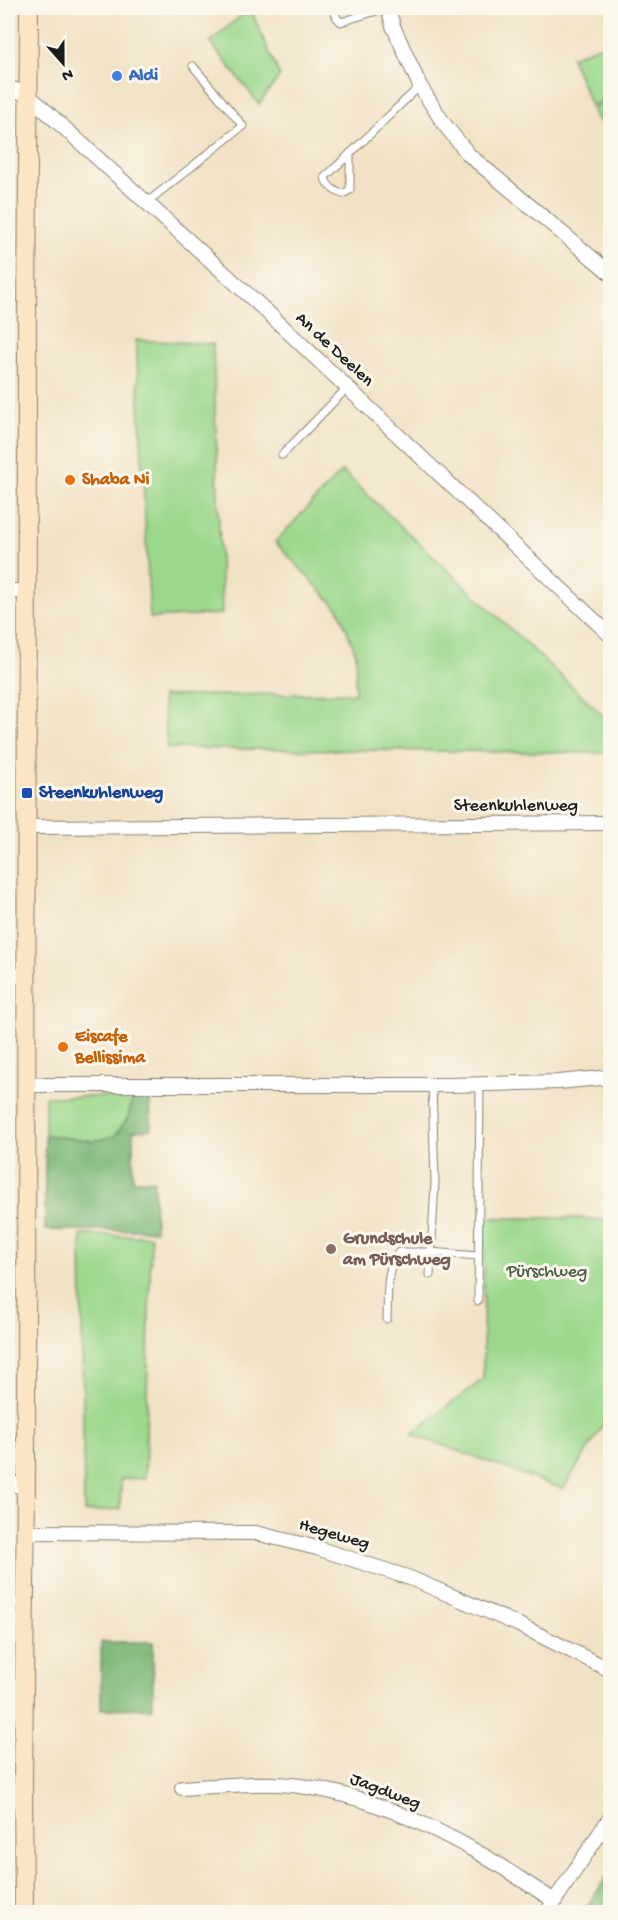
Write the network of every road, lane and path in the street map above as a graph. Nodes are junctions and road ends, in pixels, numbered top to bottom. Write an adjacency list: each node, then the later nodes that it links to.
1 (29, 8): 7 (main road)
2 (333, 8): 3 (lane)
3 (387, 8): 5 (street)
4 (193, 66): 9 (lane)
5 (420, 86): 8 (lane); 10 (street)
6 (8, 87): 7 (street)
7 (28, 95): 9 (street, An de Deelen); 14 (main road)
8 (350, 153): 8 (lane)
9 (146, 203): 11 (street, An de Deelen)
10 (610, 273)
11 (348, 388): 12 (lane); 15 (street, An de Deelen)
12 (282, 455)
13 (8, 591): 14 (street)
14 (26, 591): 17 (main road)
15 (608, 629)
16 (610, 823): 17 (street, Steenkuhlenweg)
17 (27, 826): 19 (main road)
18 (8, 975): 19 (street)
19 (27, 976): 22 (main road)
20 (610, 1077): 21 (street)
21 (480, 1084): 23 (street); 25 (lane)
22 (27, 1085): 23 (street); 30 (main road)
23 (432, 1085): 24 (lane)
24 (430, 1252): 25 (lane); 26 (lane); 28 (lane)
25 (478, 1256): 27 (lane)
26 (430, 1275)
27 (478, 1301)
28 (387, 1319)
29 (8, 1481): 30 (street)
30 (26, 1489): 31 (main road)
31 (26, 1532): 32 (main road); 33 (street, Hegeweg)
32 (16, 1604): 37 (main road)
33 (610, 1670)
34 (182, 1788): 36 (street, Jagdweg)
35 (610, 1818): 36 (street)
36 (551, 1907)
37 (24, 1912)

